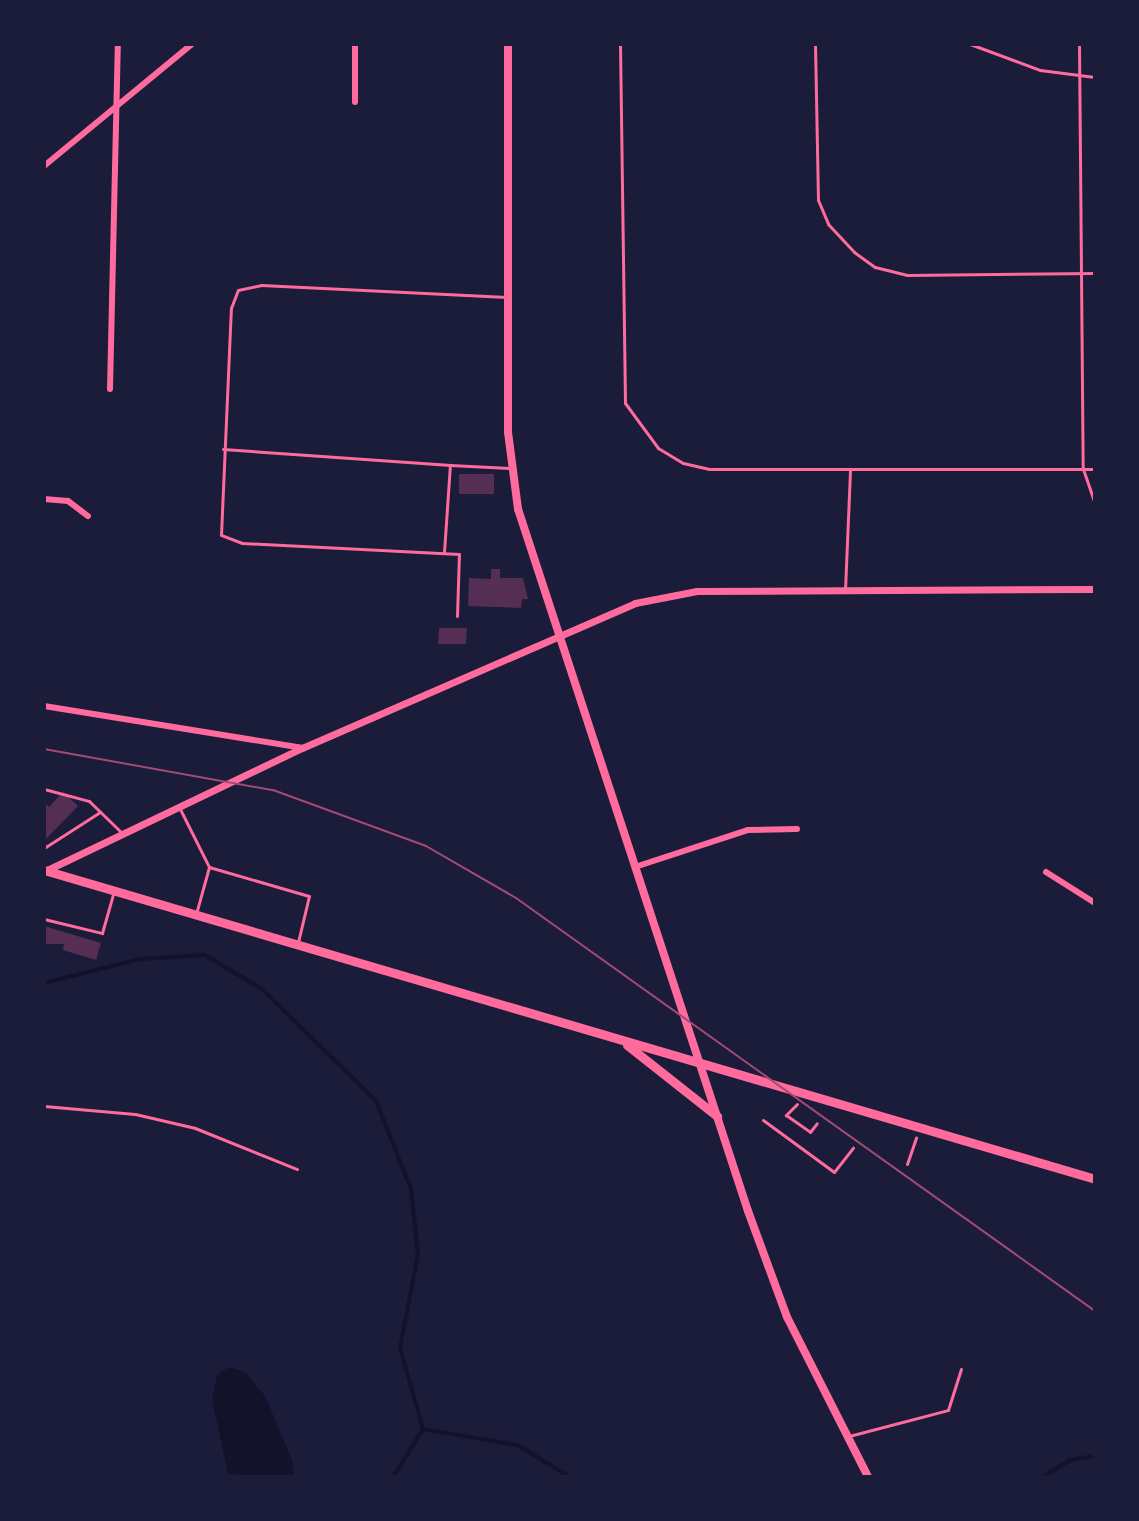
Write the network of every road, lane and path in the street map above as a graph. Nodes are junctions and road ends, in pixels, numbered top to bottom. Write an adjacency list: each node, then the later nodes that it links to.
1 (118, 44): 12 (street)
2 (192, 44): 12 (street)
3 (355, 44): 11 (street)
4 (508, 44): 16 (main road)
5 (620, 44): 21 (lane)
6 (815, 44): 14 (lane)
7 (970, 44): 9 (lane)
8 (1079, 44): 9 (lane)
9 (1081, 77): 10 (lane); 14 (lane)
10 (1095, 77)
11 (355, 102)
12 (119, 105): 13 (street); 17 (street)
13 (44, 166)
14 (1081, 273): 15 (lane); 22 (lane)
15 (1095, 273)
16 (508, 297): 18 (lane); 20 (main road)
17 (110, 389)
18 (223, 449): 19 (lane); 27 (lane)
19 (450, 465): 20 (lane); 27 (lane)
20 (510, 468): 31 (main road)
21 (850, 469): 22 (lane); 29 (lane)
22 (1083, 469): 23 (lane); 25 (lane)
23 (1095, 469)
24 (44, 499): 26 (street)
25 (1095, 503)
26 (88, 516)
27 (444, 552): 30 (lane)
28 (1095, 589): 29 (street)
29 (845, 590): 31 (street)
30 (457, 616)
31 (562, 635): 33 (street); 40 (main road)
32 (44, 706): 33 (street)
33 (302, 748): 35 (street)
34 (44, 789): 36 (lane)
35 (179, 807): 38 (street); 41 (lane)
36 (100, 812): 38 (lane); 39 (lane)
37 (797, 829): 40 (street)
38 (123, 834): 42 (street)
39 (44, 848)
40 (638, 866): 50 (main road)
41 (209, 867): 46 (lane); 48 (lane)
42 (44, 871): 44 (main road)
43 (1046, 872): 45 (street)
44 (114, 891): 46 (main road); 47 (lane)
45 (1095, 903)
46 (196, 915): 48 (main road)
47 (44, 919)
48 (298, 945): 49 (main road)
49 (618, 1039): 50 (main road); 53 (main road)
50 (699, 1063): 53 (main road); 60 (main road)
51 (44, 1106): 59 (lane)
52 (786, 1115): 55 (path)
53 (717, 1116): 62 (main road)
54 (763, 1120): 57 (path)
55 (817, 1123)
56 (915, 1144): 58 (path)
57 (853, 1148)
58 (907, 1164)
59 (297, 1169)
60 (1095, 1179)
61 (961, 1369): 62 (lane)
62 (849, 1436): 63 (main road)
63 (868, 1477)

